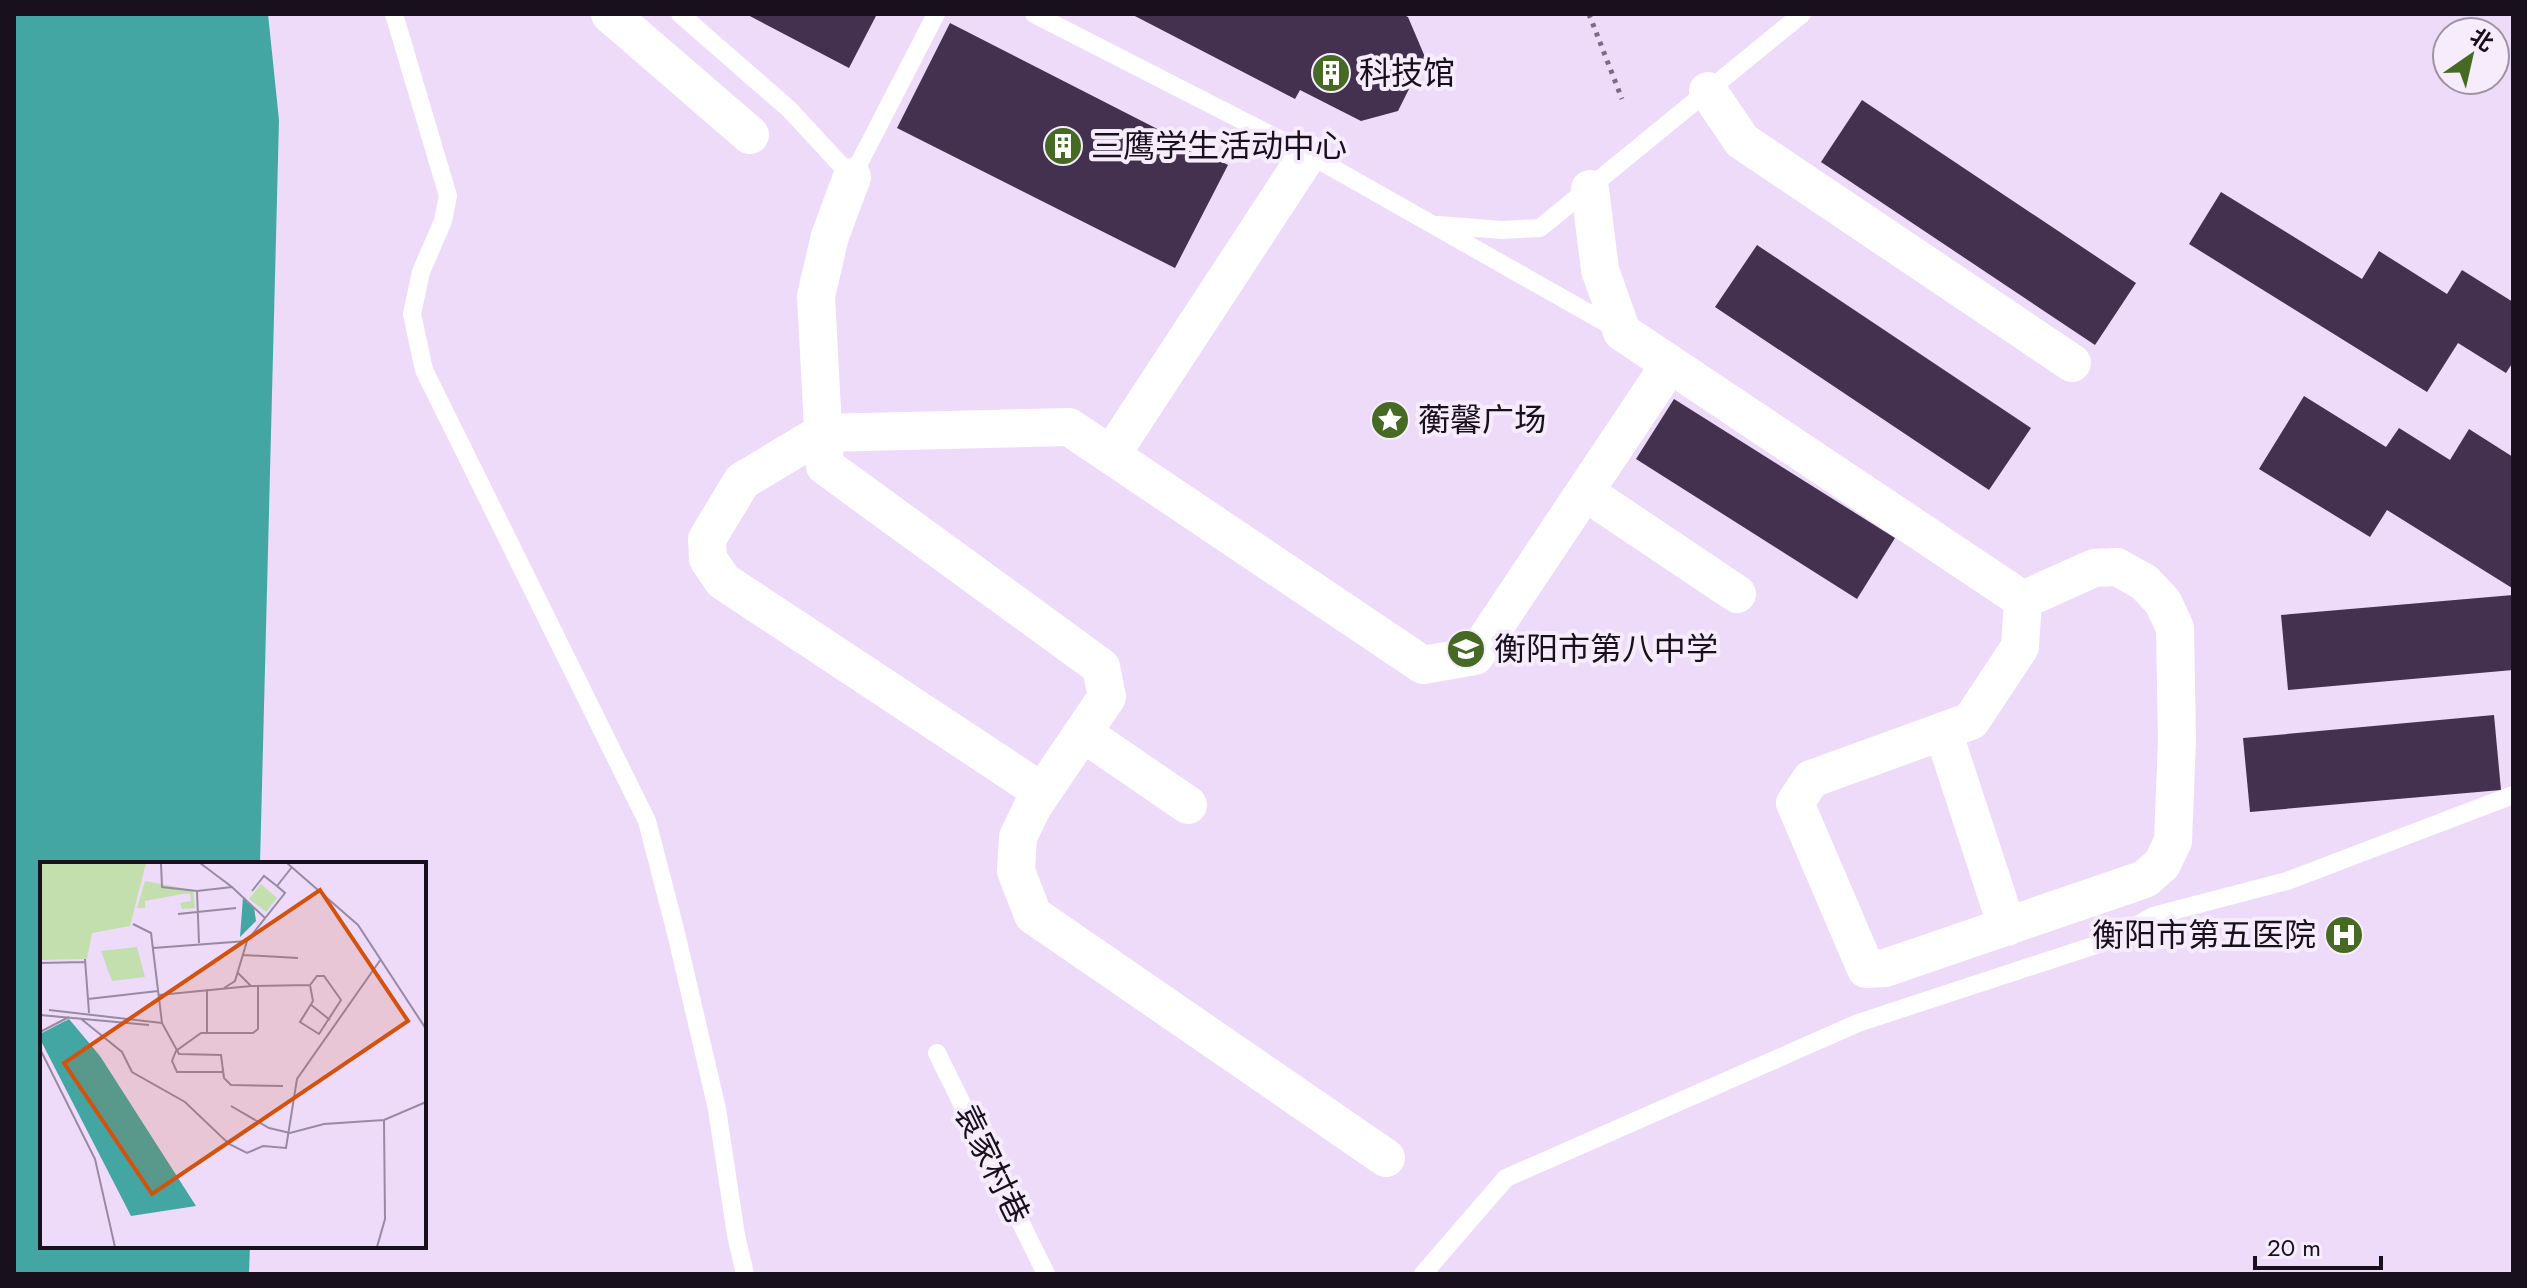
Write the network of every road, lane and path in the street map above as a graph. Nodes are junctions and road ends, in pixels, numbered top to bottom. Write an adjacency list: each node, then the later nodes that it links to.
1 (394, 14): 31 (lane)
2 (610, 14): 10 (street)
3 (680, 14): 12 (lane)
4 (936, 14): 12 (lane)
5 (1034, 14): 11 (lane)
6 (1589, 14): 9 (path)
7 (1802, 14): 8 (lane)
8 (1708, 91): 13 (lane); 16 (street)
9 (1622, 99)
10 (750, 135)
11 (1308, 154): 14 (lane); 19 (street)
12 (852, 177): 18 (street)
13 (1590, 189): 14 (lane); 15 (street)
14 (1433, 225): 15 (lane)
15 (1622, 332): 17 (street)
16 (2072, 363)
17 (1670, 364): 20 (street); 22 (street)
18 (822, 433): 19 (street); 24 (street); 25 (street)
19 (1111, 455): 20 (street)
20 (1585, 492): 21 (street)
21 (1737, 594)
22 (2023, 600): 23 (street); 28 (street)
23 (1943, 731): 28 (street); 28 (street)
24 (1083, 733): 25 (street); 27 (street)
25 (1042, 792): 30 (street)
26 (2513, 795): 33 (lane)
27 (1188, 805)
28 (2007, 927)
29 (937, 1053): 32 (lane, 袁家村巷)
30 (1386, 1158)
31 (745, 1274)
32 (1046, 1274)
33 (1423, 1274)

